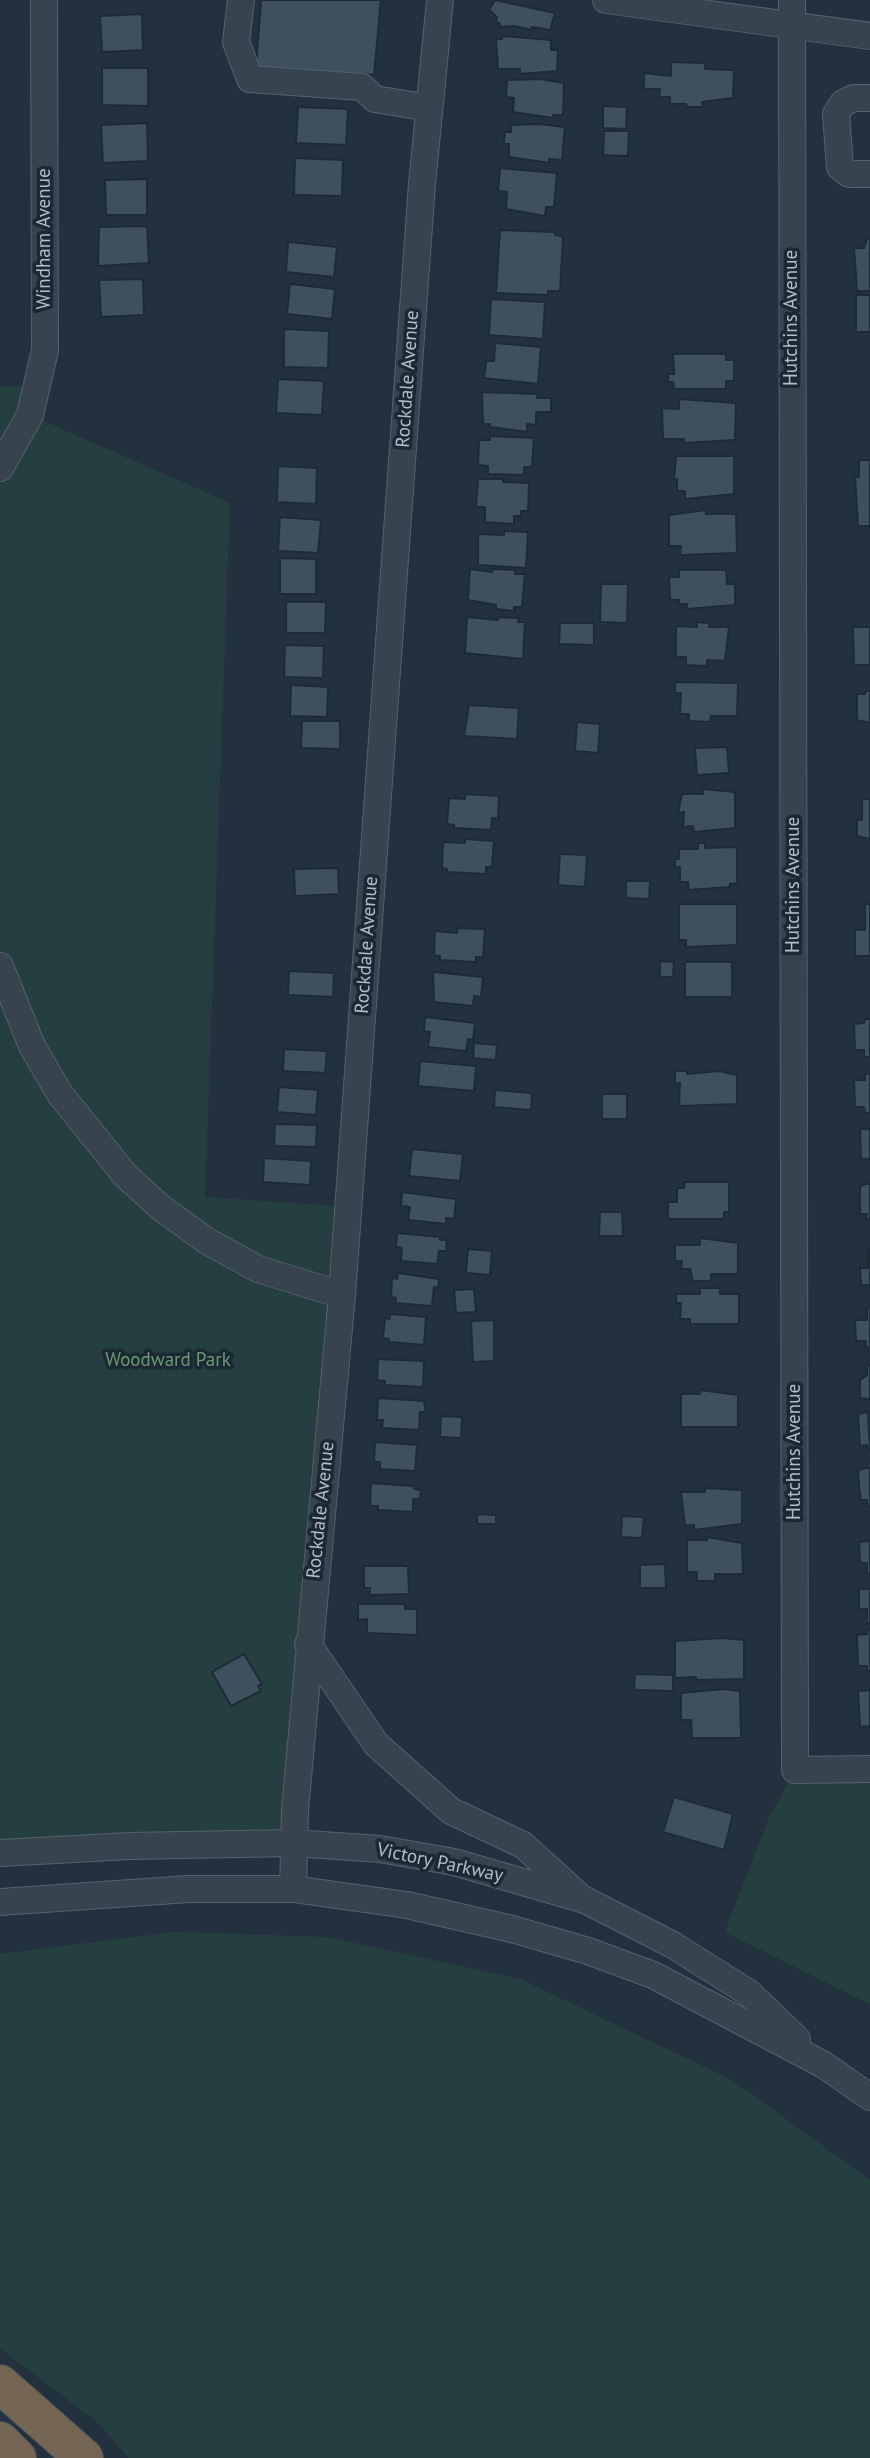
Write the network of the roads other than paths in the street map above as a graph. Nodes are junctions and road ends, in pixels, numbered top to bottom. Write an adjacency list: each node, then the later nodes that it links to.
1 (44, 0): 10 (street, Windham Avenue)
2 (241, 0): 8 (street)
3 (439, 0): 8 (street, Rockdale Avenue)
4 (606, 0): 5 (street)
5 (792, 13): 6 (street); 14 (street, Hutchins Avenue)
6 (870, 36)
7 (870, 98): 9 (street)
8 (429, 108): 12 (street, Rockdale Avenue)
9 (870, 174)
10 (0, 468)
11 (0, 966): 12 (street)
12 (342, 1295): 13 (street, Rockdale Avenue)
13 (308, 1644): 15 (street, Rockdale Avenue); 18 (street)
14 (870, 1769)
15 (293, 1843): 16 (street, Victory Parkway); 17 (street, Rockdale Avenue); 18 (street, Victory Parkway)
16 (0, 1853)
17 (293, 1889): 19 (street, Victory Parkway); 20 (street, Victory Parkway)
18 (585, 1900): 20 (street, Victory Parkway)
19 (0, 1902)
20 (824, 2065): 21 (street, Victory Parkway)
21 (870, 2097)
22 (0, 2384): 25 (highway)
23 (0, 2441): 24 (highway)
24 (17, 2458)
25 (84, 2458)

